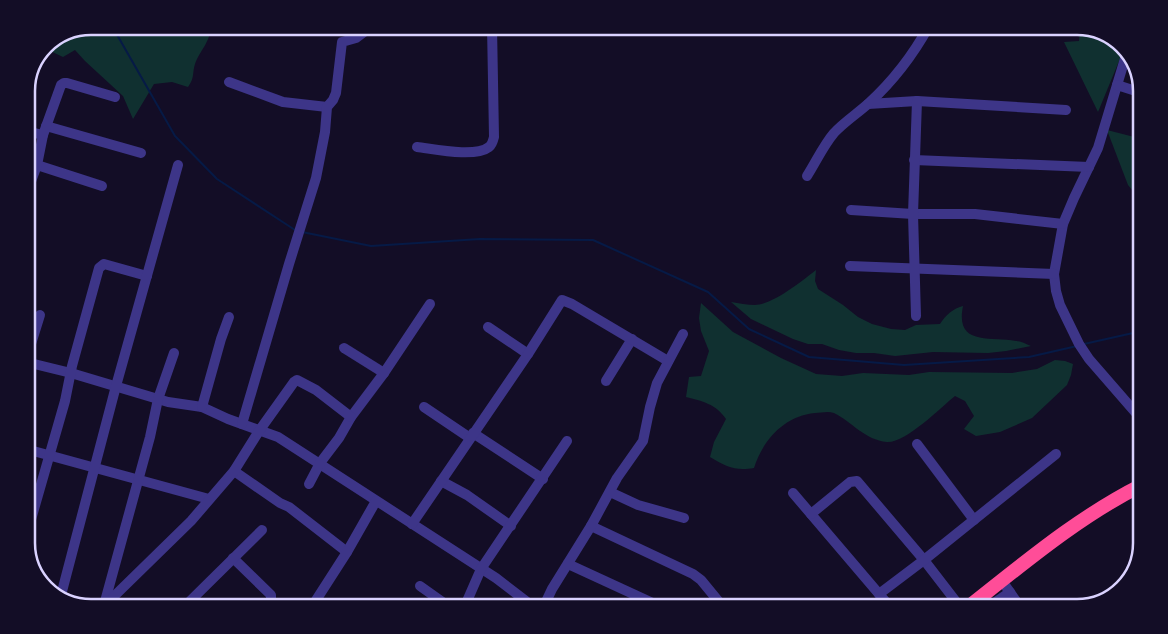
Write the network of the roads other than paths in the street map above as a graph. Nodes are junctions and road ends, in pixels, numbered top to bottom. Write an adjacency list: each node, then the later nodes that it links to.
1 (360, 35): 11 (street)
2 (492, 35): 15 (street)
3 (924, 35): 10 (street)
4 (1124, 62): 6 (street)
5 (229, 82): 11 (street)
6 (1117, 84): 7 (street); 20 (street)
7 (1133, 90)
8 (115, 97): 14 (street)
9 (917, 101): 10 (street); 12 (street); 17 (street)
10 (868, 104): 22 (street)
11 (327, 107): 53 (street)
12 (1066, 110)
13 (35, 130): 14 (street)
14 (44, 130): 16 (street); 19 (street)
15 (417, 147)
16 (141, 153)
17 (914, 160): 20 (street); 25 (street)
18 (178, 165): 30 (street)
19 (37, 166): 21 (street); 23 (street)
20 (1089, 167): 26 (street)
21 (35, 171)
22 (807, 176)
23 (102, 186)
24 (851, 210): 25 (street)
25 (913, 214): 26 (street); 28 (street)
26 (1063, 224): 29 (street)
27 (850, 266): 28 (street)
28 (915, 268): 29 (street); 33 (street)
29 (1054, 274): 51 (street)
30 (147, 276): 44 (street); 47 (street)
31 (430, 304): 45 (street)
32 (40, 315): 36 (street)
33 (916, 316)
34 (230, 317): 49 (street)
35 (488, 328): 41 (street)
36 (35, 331)
37 (683, 334): 42 (street)
38 (632, 339): 41 (street); 42 (street); 46 (street)
39 (344, 348): 45 (street)
40 (174, 353): 48 (street)
41 (528, 354): 55 (street)
42 (668, 360): 69 (street)
43 (35, 363): 44 (street)
44 (71, 373): 47 (street); 60 (street)
45 (384, 373): 52 (street)
46 (606, 381)
47 (116, 386): 48 (street); 62 (street)
48 (158, 399): 49 (street); 64 (street)
49 (202, 407): 53 (street)
50 (424, 407): 55 (street)
51 (1133, 410)
52 (351, 417): 54 (street); 61 (street)
53 (242, 424): 54 (street)
54 (259, 431): 61 (street); 63 (street)
55 (471, 436): 65 (street); 66 (street)
56 (567, 441): 65 (street)
57 (917, 444): 76 (street)
58 (35, 452): 60 (street)
59 (1056, 454): 76 (street)
60 (49, 456): 62 (street); 73 (street)
61 (320, 464): 67 (street); 72 (street)
62 (94, 468): 64 (street); 88 (street)
63 (234, 471): 71 (street); 81 (street)
64 (138, 479): 71 (street); 90 (street)
65 (543, 479): 78 (street)
66 (441, 481): 77 (street); 78 (street)
67 (309, 484)
68 (1133, 490): 87 (highway)
69 (610, 492): 75 (street); 79 (street)
70 (793, 493): 74 (street)
71 (209, 498): 91 (street)
72 (376, 501): 77 (street); 81 (street)
73 (35, 505)
74 (811, 514): 83 (street); 89 (street)
75 (684, 518)
76 (974, 520): 83 (street)
77 (412, 524): 85 (street)
78 (511, 526): 85 (street)
79 (591, 526): 84 (street); 100 (street)
80 (262, 530): 82 (street)
81 (347, 552): 94 (street)
82 (233, 558): 92 (street); 93 (street)
83 (924, 560): 89 (street); 102 (street)
84 (568, 564): 98 (street); 99 (street)
85 (481, 569): 96 (street); 97 (street)
86 (420, 586): 95 (street)
87 (1006, 586): 103 (highway); 104 (street); 105 (street)
88 (62, 590)
89 (879, 594): 101 (street)
90 (105, 599)
91 (111, 599)
92 (192, 599)
93 (272, 599)
94 (317, 599)
95 (438, 599)
96 (468, 599)
97 (531, 599)
98 (548, 599)
99 (644, 599)
100 (717, 599)
101 (883, 599)
102 (954, 599)
103 (983, 599)
104 (995, 599)
105 (1014, 599)

